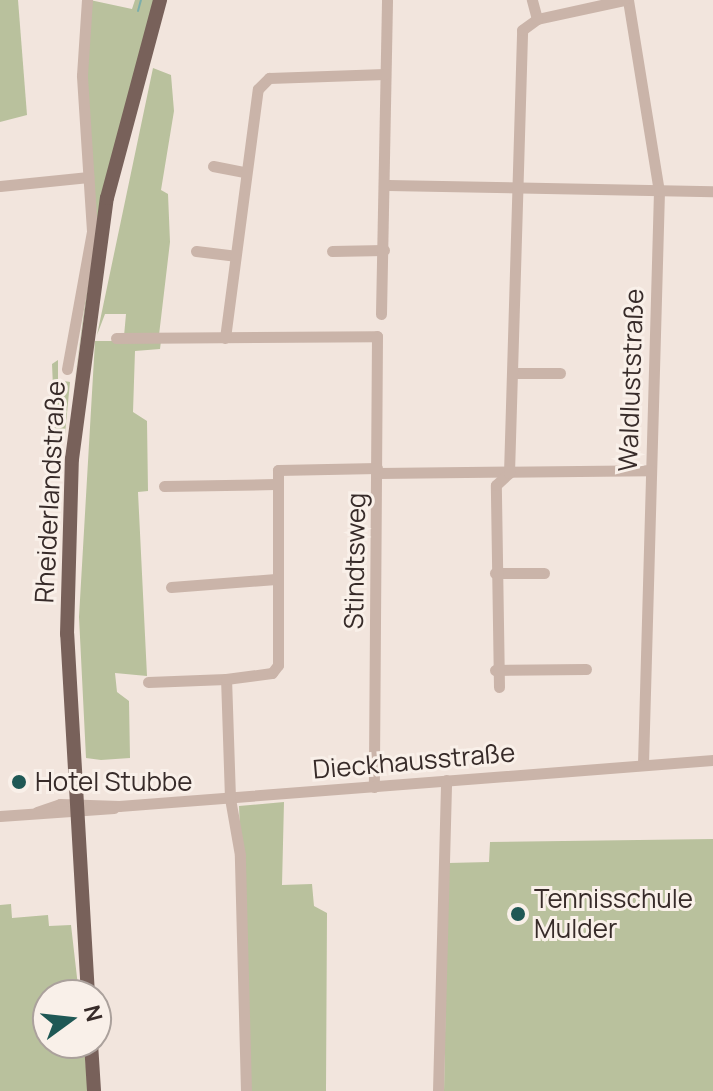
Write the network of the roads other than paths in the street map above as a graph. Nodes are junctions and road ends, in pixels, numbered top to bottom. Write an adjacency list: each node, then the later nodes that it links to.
1 (87, 0): 10 (street)
2 (160, 0): 45 (main road, Rheiderlandstraße)
3 (387, 0): 7 (street)
4 (532, 0): 6 (street)
5 (626, 0): 6 (street); 14 (street, Waldluststraße)
6 (537, 19): 13 (street)
7 (385, 74): 9 (street); 11 (street)
8 (213, 166): 9 (street)
9 (244, 172): 19 (street)
10 (89, 177): 12 (street); 23 (street)
11 (388, 185): 13 (street); 16 (street)
12 (0, 186)
13 (518, 190): 14 (street); 24 (street)
14 (659, 191): 15 (street); 27 (street, Waldluststraße)
15 (713, 191)
16 (384, 250): 18 (street); 20 (street)
17 (196, 251): 19 (street)
18 (332, 251)
19 (231, 255): 22 (street)
20 (381, 314)
21 (116, 338): 22 (street)
22 (225, 338): 26 (street, Stindtsweg)
23 (67, 369)
24 (513, 373): 25 (street); 28 (street)
25 (560, 373)
26 (378, 470): 28 (street); 29 (street); 43 (street, Stindtsweg)
27 (650, 470): 28 (street); 41 (street, Waldluststraße)
28 (509, 473): 31 (street)
29 (275, 484): 30 (street); 33 (street)
30 (164, 486)
31 (495, 573): 32 (street); 36 (street)
32 (544, 573)
33 (276, 579): 34 (street); 37 (street)
34 (171, 587)
35 (586, 669): 36 (street)
36 (495, 670): 39 (street)
37 (226, 679): 38 (street); 44 (street)
38 (148, 682)
39 (499, 687)
40 (713, 760): 41 (street, Dieckhausstraße)
41 (643, 764): 42 (street, Dieckhausstraße)
42 (446, 780): 43 (street, Dieckhausstraße); 51 (street)
43 (374, 787): 44 (street, Dieckhausstraße)
44 (230, 798): 45 (street, Dieckhausstraße); 50 (street)
45 (76, 810): 46 (street, Dieckhausstraße); 47 (main road, Rheiderlandstraße)
46 (0, 816)
47 (87, 979)
48 (92, 1059): 49 (main road)
49 (94, 1091)
50 (246, 1091)
51 (438, 1091)

